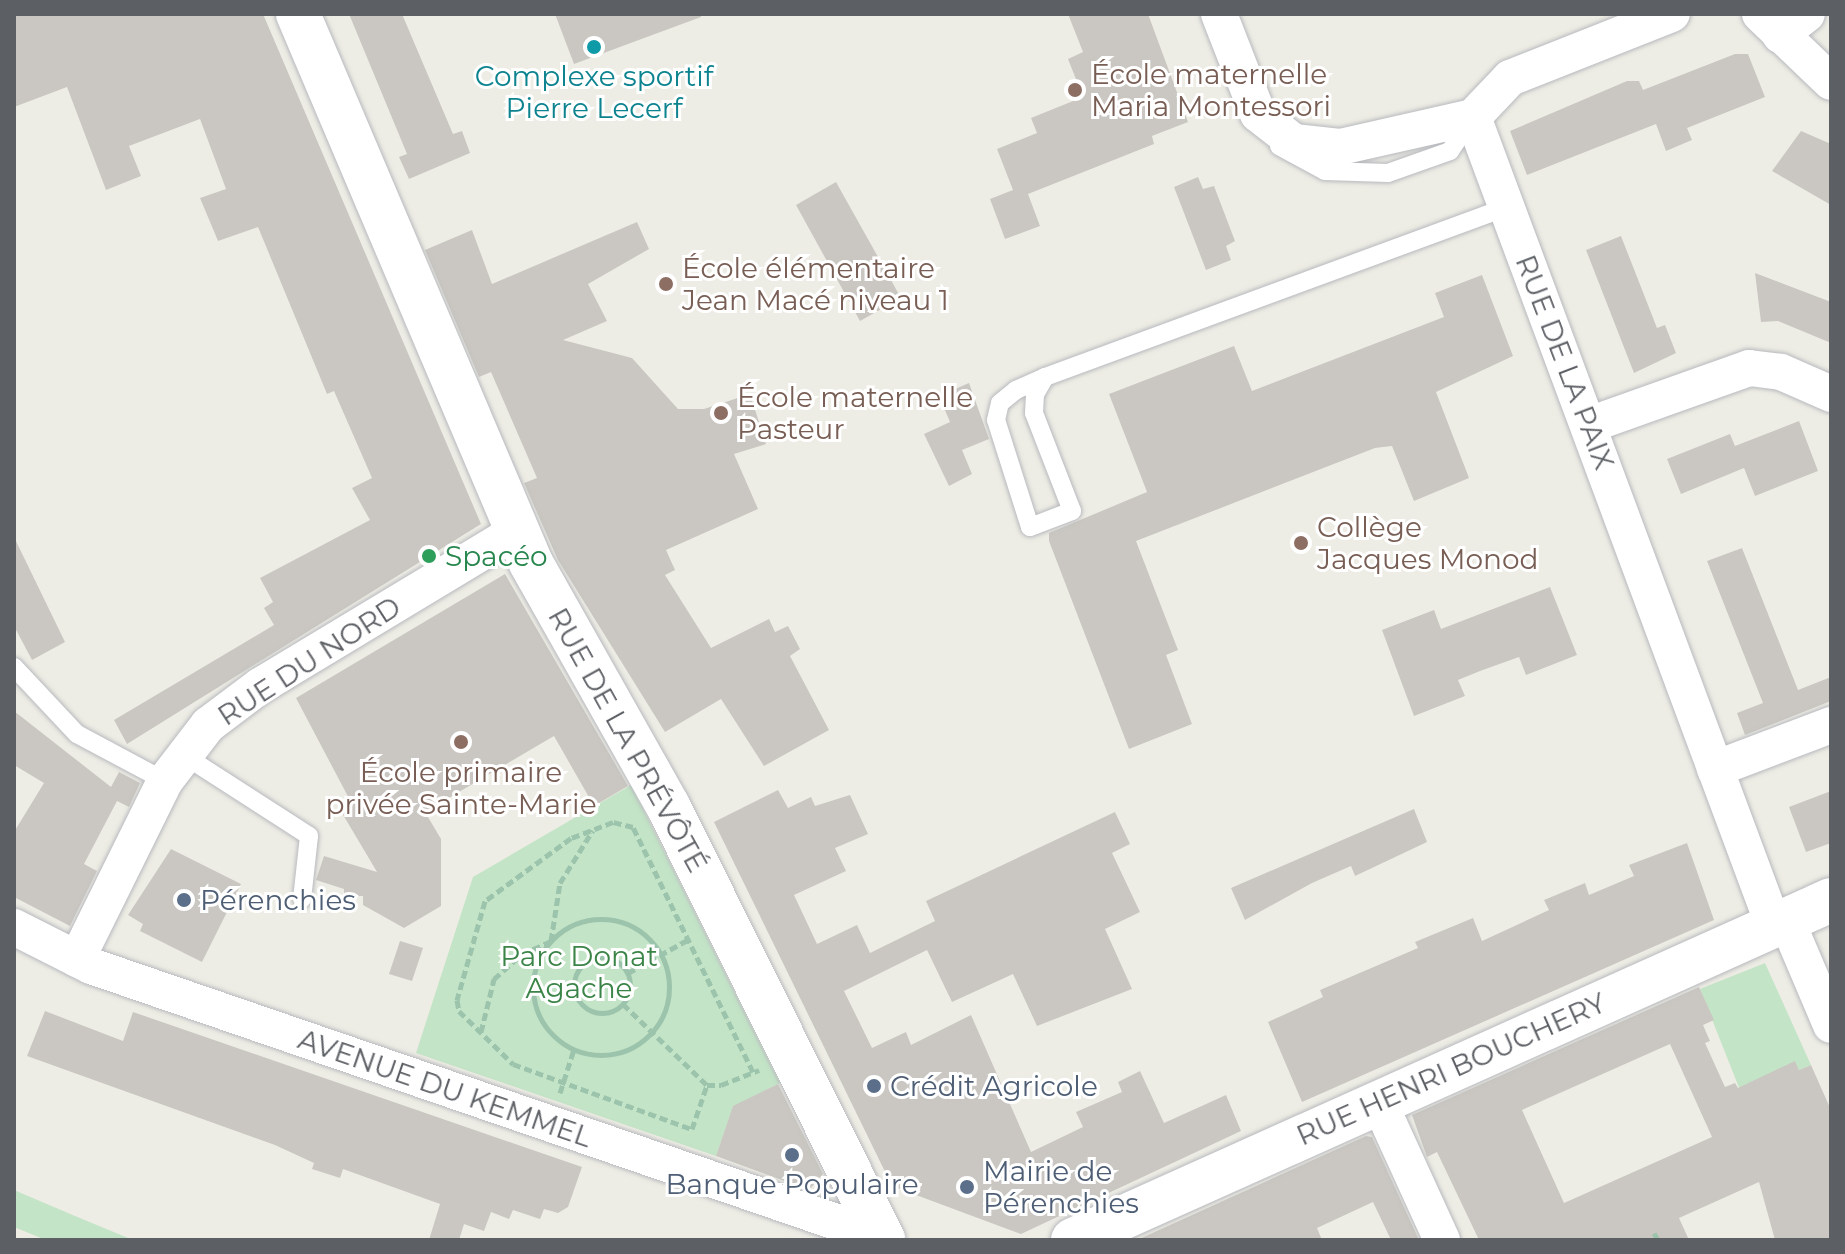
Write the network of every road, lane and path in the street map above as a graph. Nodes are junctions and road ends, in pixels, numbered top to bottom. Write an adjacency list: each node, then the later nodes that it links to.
1 (298, 14): 11 (street, RUE DE LA PRÉVÔTÉ)
2 (1219, 14): 6 (street)
3 (1672, 14): 6 (street)
4 (1782, 21): 5 (street)
5 (1831, 82)
6 (1473, 117): 7 (street, RUE DE LA PAIX)
7 (1506, 207): 8 (lane); 10 (street, RUE DE LA PAIX)
8 (1045, 377): 8 (lane)
9 (1831, 394): 10 (street)
10 (1589, 425): 15 (street, RUE DE LA PAIX)
11 (517, 531): 14 (street, RUE DU NORD); 19 (street, RUE DE LA PRÉVÔTÉ)
12 (14, 667): 14 (lane)
13 (1831, 725): 15 (street)
14 (174, 767): 17 (lane); 25 (street, RUE DU NORD)
15 (1715, 769): 20 (street, RUE DE LA PAIX)
16 (593, 830): 22 (path); 23 (path); 29 (path)
17 (302, 899)
18 (1831, 900): 20 (street, RUE HENRI BOUCHERY)
19 (725, 919): 22 (path); 32 (street, RUE DE LA PRÉVÔTÉ)
20 (1779, 922): 28 (street, RUE DE LA PAIX); 36 (street, RUE HENRI BOUCHERY)
21 (14, 927): 25 (street, AVENUE DU KEMMEL)
22 (686, 940): 24 (path); 33 (path)
23 (551, 941): 24 (path); 29 (path); 31 (path)
24 (660, 954): 26 (path); 30 (path)
25 (77, 959): 37 (street, AVENUE DU KEMMEL)
26 (628, 973): 27 (path); 27 (path)
27 (623, 1004): 30 (path)
28 (1831, 1025)
29 (481, 1033): 34 (path)
30 (652, 1033): 31 (path); 35 (path)
31 (574, 1049): 34 (path)
32 (792, 1055): 33 (path); 38 (street, RUE DE LA PRÉVÔTÉ)
33 (753, 1072): 35 (path)
34 (563, 1082): 35 (path); 37 (path)
35 (707, 1085)
36 (1379, 1102): 39 (street, RUE HENRI BOUCHERY); 40 (street)
37 (550, 1124): 38 (street, AVENUE DU KEMMEL)
38 (881, 1239)
39 (1073, 1240)
40 (1442, 1240)

